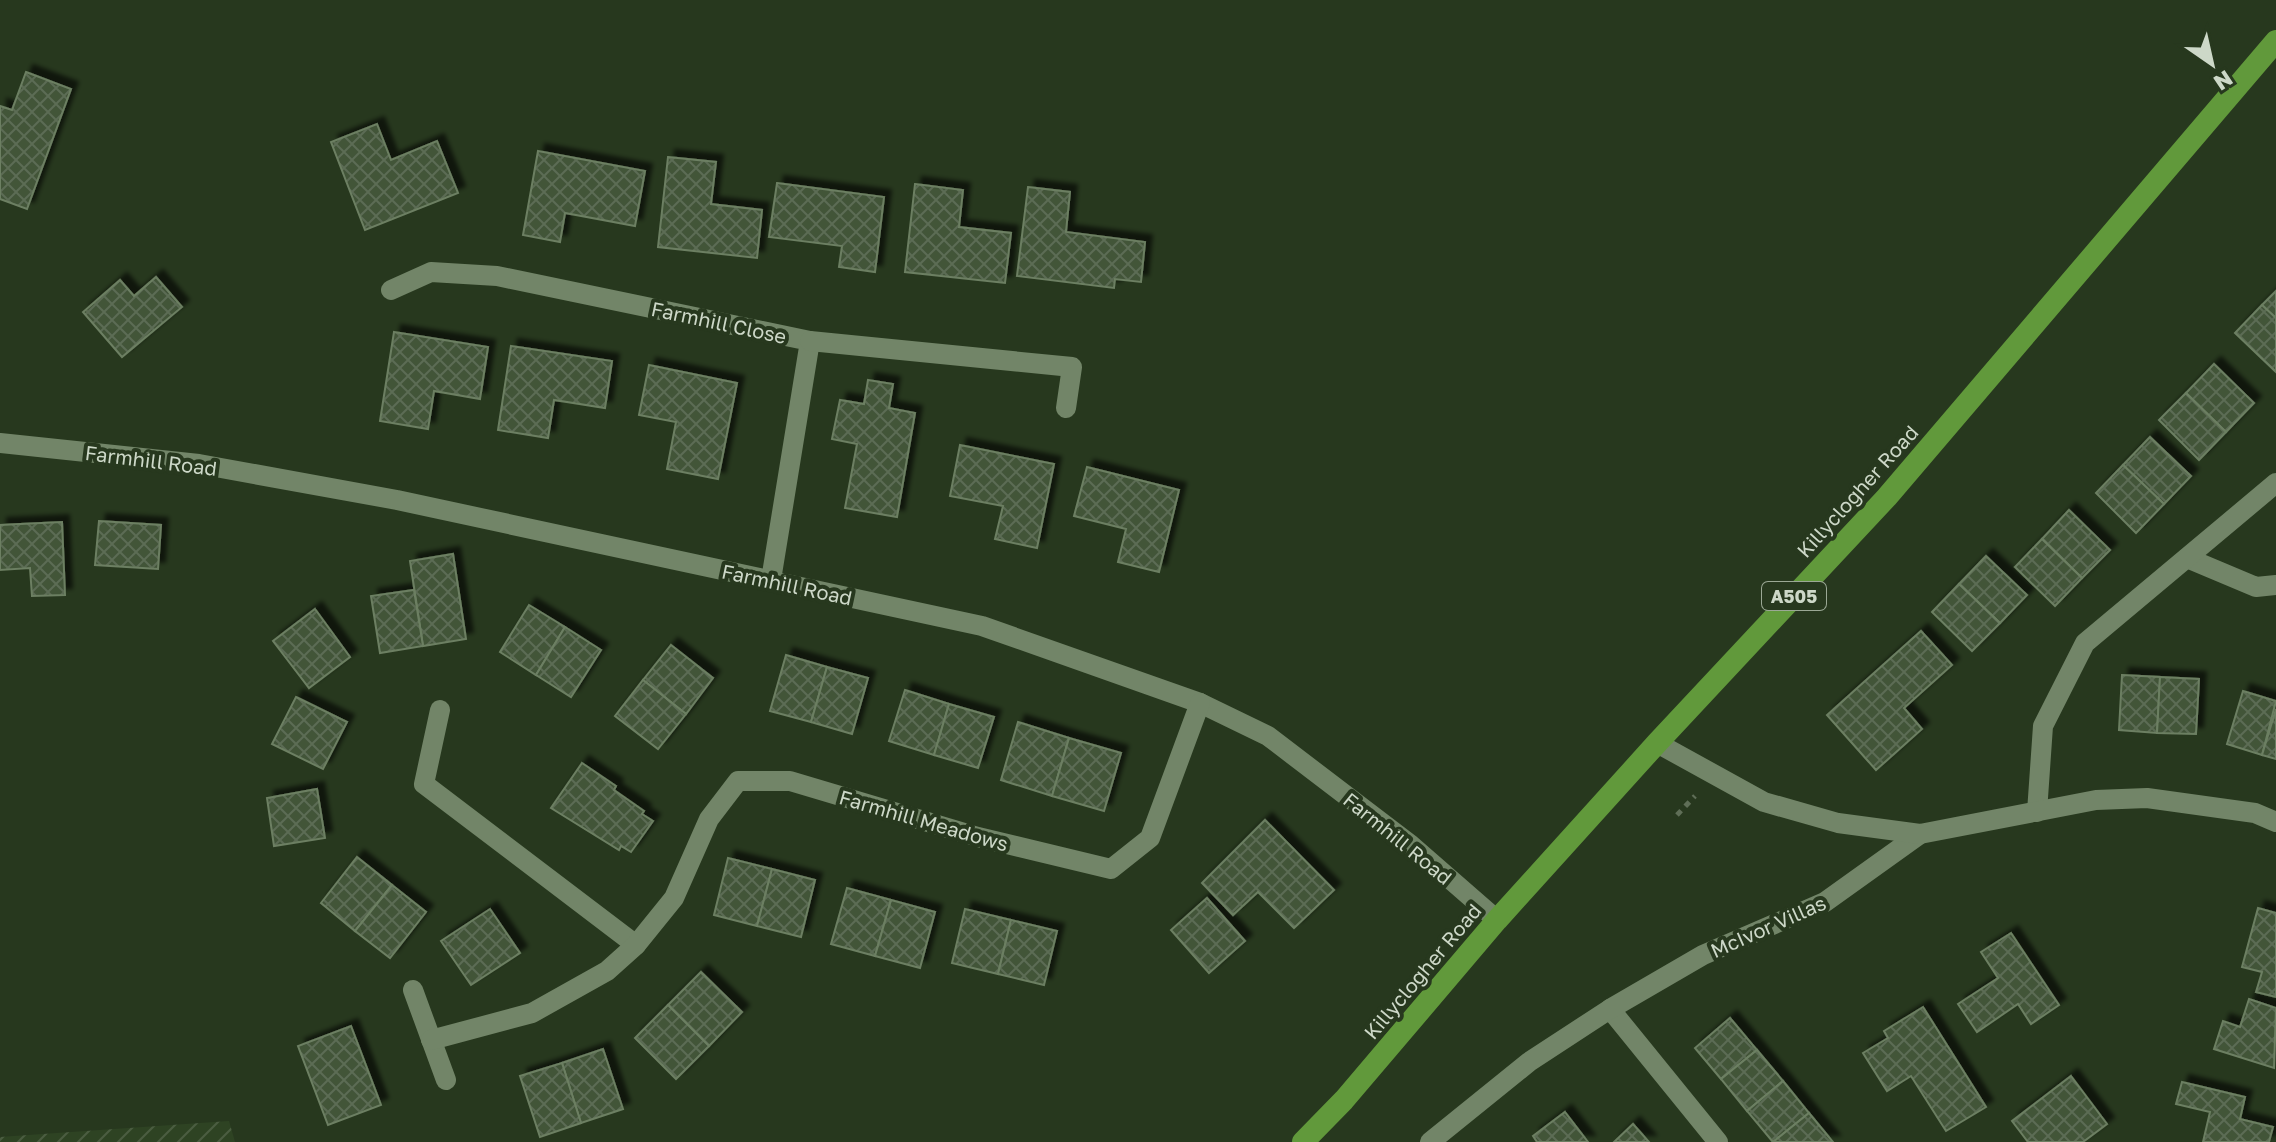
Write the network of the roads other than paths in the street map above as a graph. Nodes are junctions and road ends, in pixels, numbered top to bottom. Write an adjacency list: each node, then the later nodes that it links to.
1 (2276, 41): 12 (highway, Killyclogher Road / A505)
2 (391, 290): 3 (street, Farmhill Close)
3 (810, 341): 4 (street); 8 (street, Farmhill Close)
4 (1066, 408)
5 (0, 443): 8 (street, Farmhill Road)
6 (2276, 483): 7 (street)
7 (2187, 558): 9 (street); 13 (street)
8 (771, 580): 10 (street, Farmhill Road)
9 (2276, 585)
10 (1200, 703): 16 (street, Farmhill Road); 17 (street, Farmhill Meadows)
11 (440, 710): 17 (street)
12 (1657, 743): 15 (street); 16 (highway, Killyclogher Road / A505)
13 (2037, 812): 14 (street); 15 (street)
14 (2276, 822)
15 (1920, 834): 19 (street, McIvor Villas)
16 (1497, 920): 22 (highway, Killyclogher Road / A505)
17 (636, 945): 20 (street, Farmhill Meadows)
18 (413, 990): 20 (street)
19 (1610, 1009): 23 (street, McIvor Villas); 24 (street)
20 (431, 1040): 21 (street)
21 (446, 1080)
22 (1303, 1142)
23 (1430, 1142)
24 (1718, 1142)

